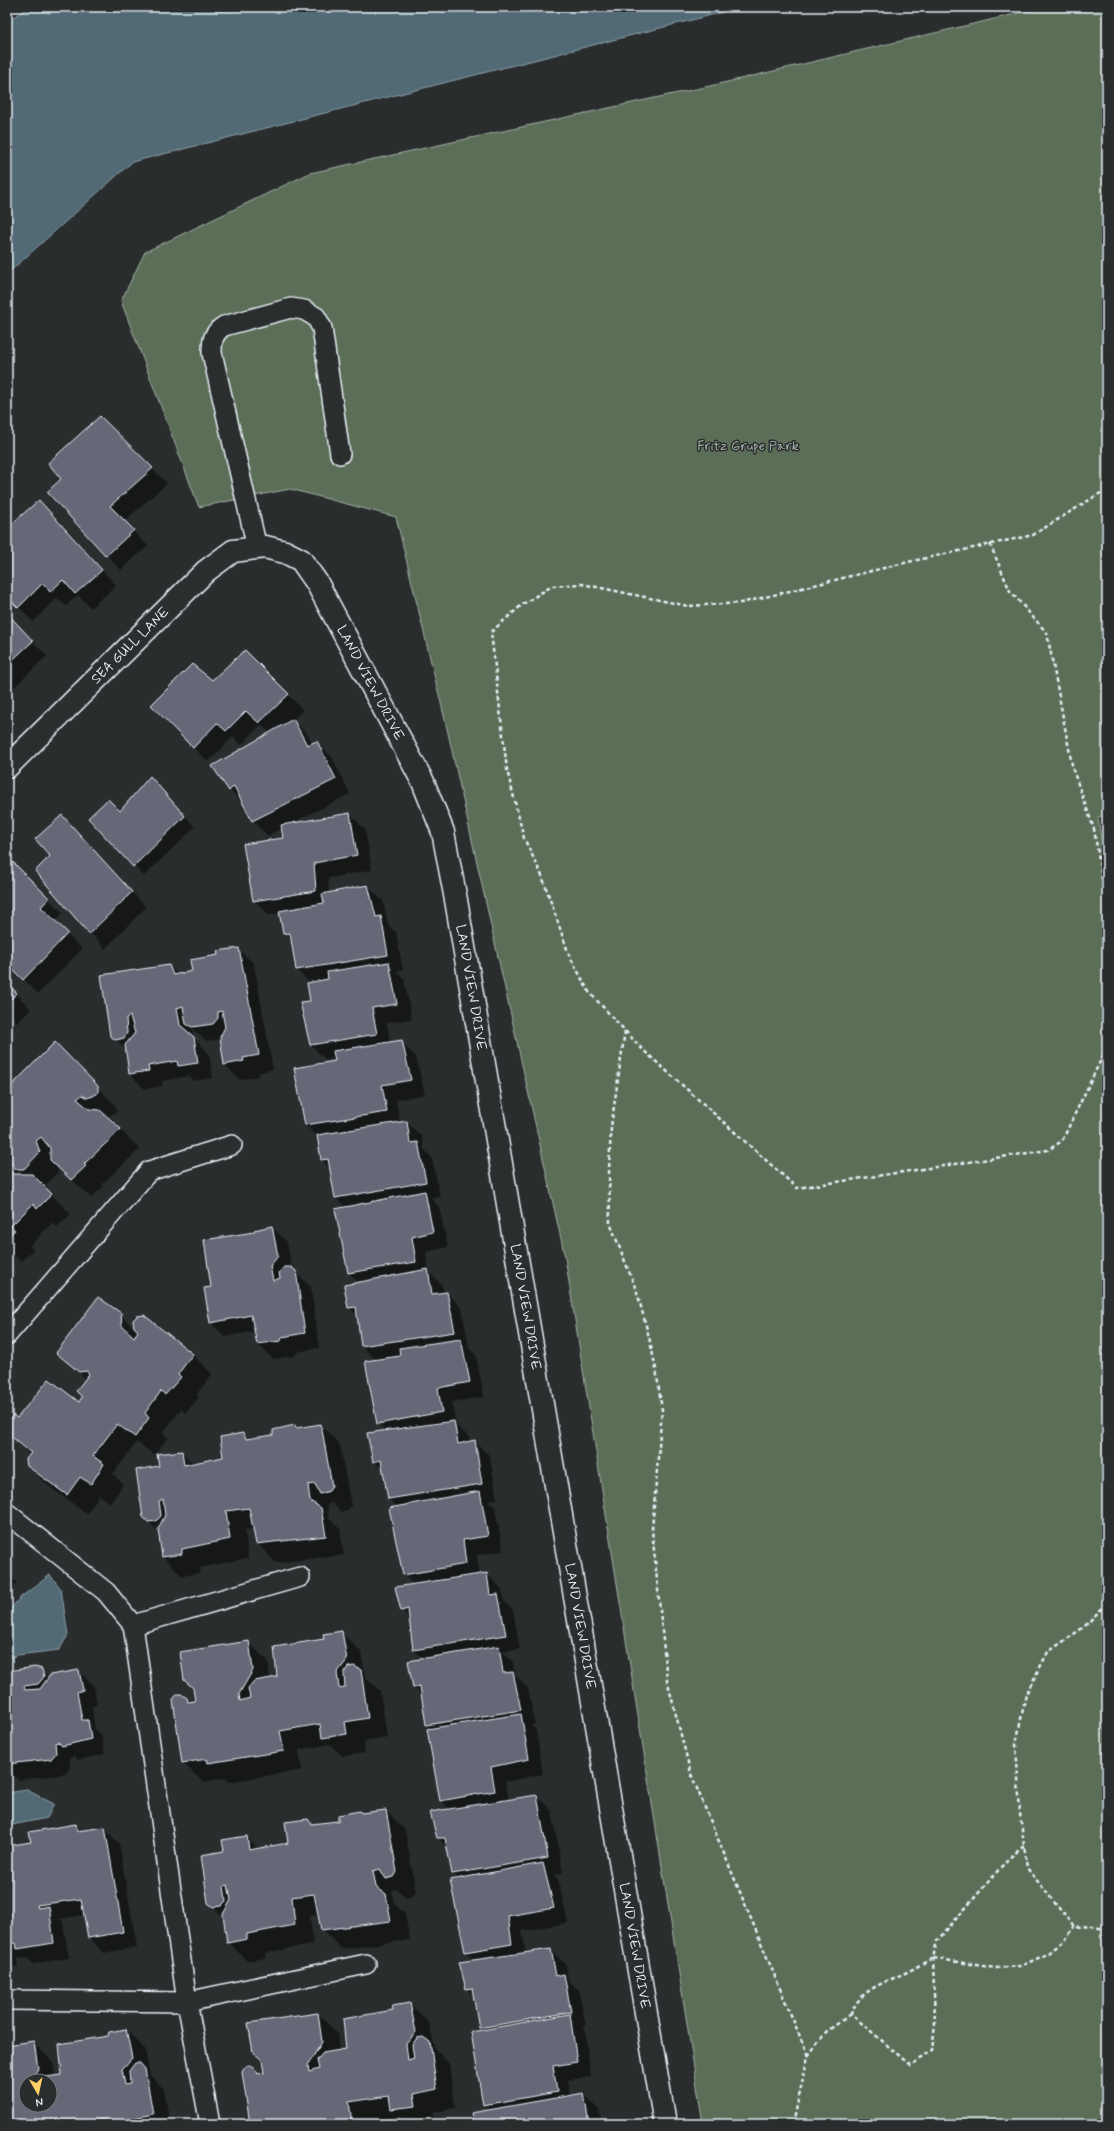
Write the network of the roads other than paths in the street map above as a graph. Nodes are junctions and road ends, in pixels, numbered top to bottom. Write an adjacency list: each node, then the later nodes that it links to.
1 (340, 454): 2 (lane)
2 (261, 548): 3 (street, SEA GULL LANE); 13 (street, LAND VIEW DRIVE)
3 (7, 767)
4 (232, 1145): 5 (lane)
5 (7, 1335)
6 (7, 1513): 8 (lane)
7 (300, 1578): 8 (lane)
8 (133, 1625): 11 (lane)
9 (366, 1964): 11 (lane)
10 (7, 2000): 11 (lane)
11 (187, 2002): 12 (lane)
12 (210, 2124)
13 (665, 2124)

